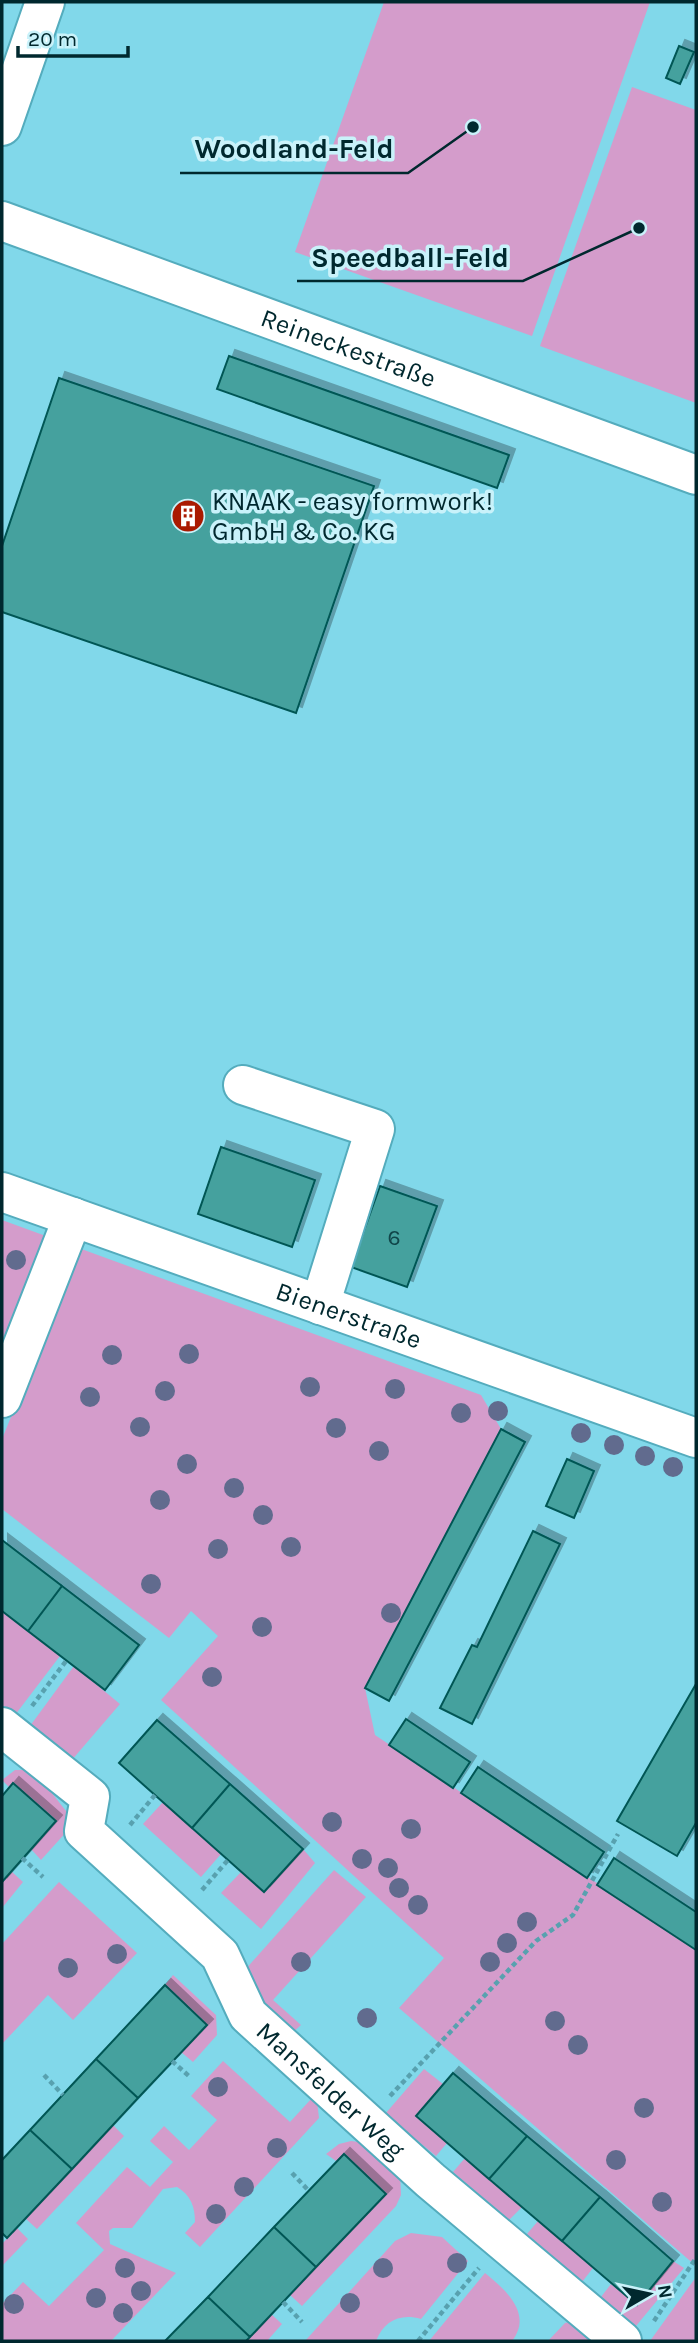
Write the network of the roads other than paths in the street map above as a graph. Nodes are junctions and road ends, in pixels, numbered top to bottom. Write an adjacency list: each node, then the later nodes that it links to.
1 (45, 2): 2 (street)
2 (2, 126)
3 (2, 220): 4 (street, Reineckestraße)
4 (696, 475)
5 (243, 1085): 8 (street)
6 (2, 1192): 7 (street, Bienerstraße)
7 (73, 1217): 8 (street, Bienerstraße); 9 (street)
8 (320, 1305): 10 (street, Bienerstraße)
9 (2, 1398)
10 (696, 1438)
11 (6, 1731): 12 (street, Mansfelder Weg)
12 (637, 2333)

